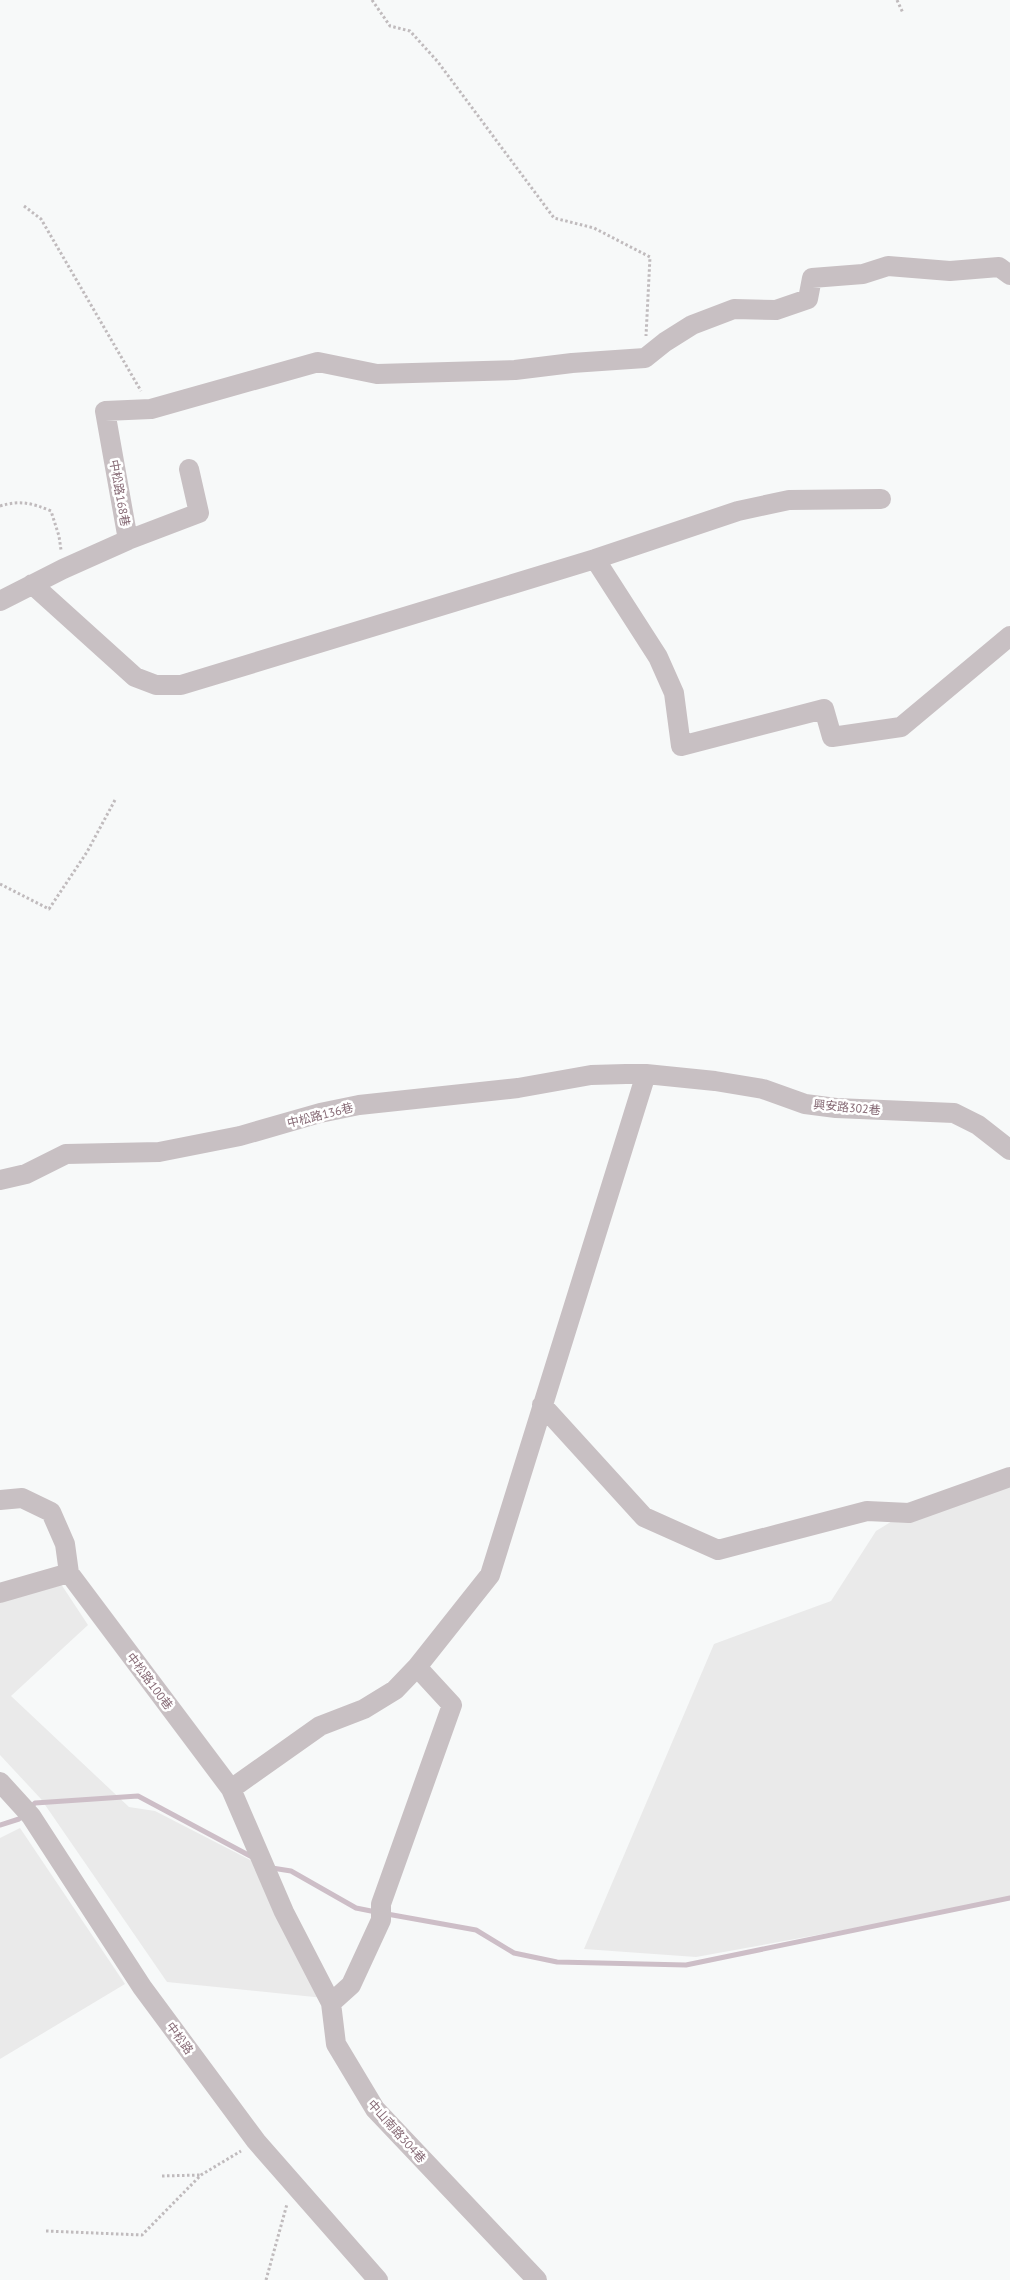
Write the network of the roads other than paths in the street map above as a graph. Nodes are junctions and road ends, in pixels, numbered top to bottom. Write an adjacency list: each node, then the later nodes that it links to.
1 (1010, 275): 4 (street, 中松路168巷)
2 (188, 469): 4 (street)
3 (881, 499): 5 (street)
4 (128, 540): 6 (street, 中松路168巷)
5 (595, 559): 6 (street); 8 (street)
6 (32, 584): 7 (street, 中松路168巷)
7 (0, 601)
8 (1010, 636)
9 (646, 1074): 10 (street, 興安路302巷); 11 (street, 中松路136巷); 12 (street)
10 (1010, 1150)
11 (0, 1180)
12 (542, 1405): 13 (street); 17 (street)
13 (1010, 1477)
14 (0, 1500): 15 (street, 中松路100巷)
15 (69, 1573): 16 (street); 19 (street, 中松路100巷)
16 (0, 1594)
17 (416, 1667): 19 (street); 20 (street)
18 (0, 1782): 21 (street, 中松路)
19 (231, 1789): 20 (street, 中山南路304巷)
20 (331, 2003): 22 (street, 中山南路304巷)
21 (378, 2280)
22 (537, 2280)

